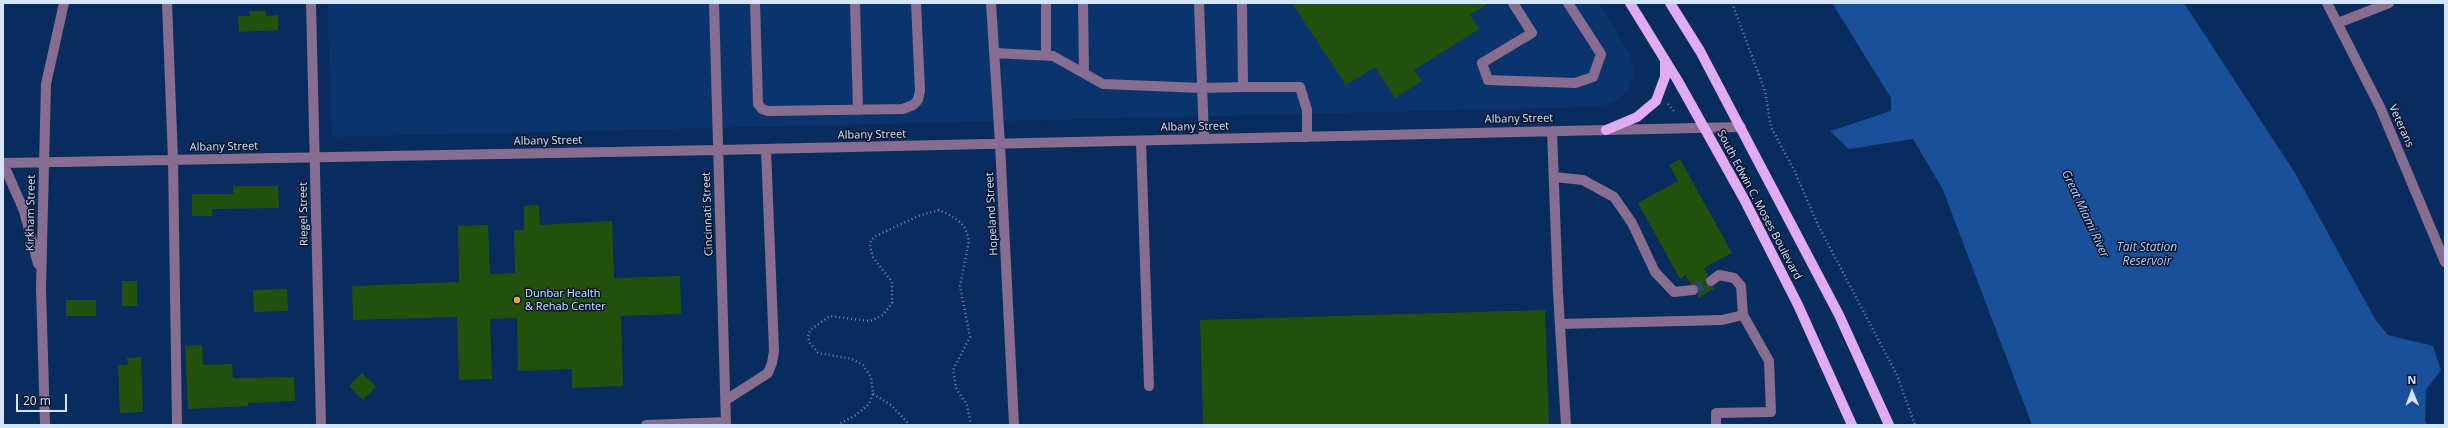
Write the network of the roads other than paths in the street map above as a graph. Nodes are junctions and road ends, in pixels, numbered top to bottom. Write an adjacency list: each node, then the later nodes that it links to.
1 (64, 3): 39 (street, Kirkham Street)
2 (167, 3): 38 (street)
3 (311, 3): 37 (street, Riegel Street)
4 (714, 3): 36 (street, Cincinnati Street)
5 (755, 3): 26 (street)
6 (855, 3): 26 (street)
7 (916, 3): 26 (street)
8 (990, 3): 20 (street, Hopeland Street)
9 (1046, 3): 21 (street)
10 (1083, 3): 23 (street)
11 (1200, 3): 24 (street)
12 (1242, 3): 25 (street)
13 (1514, 3): 14 (street)
14 (1568, 3)
15 (1630, 3): 22 (main road, South Edwin C. Moses Boulevard)
16 (1670, 3): 27 (main road, South Edwin C. Moses Boulevard)
17 (2327, 3): 19 (street, Veterans)
18 (2389, 3): 19 (street)
19 (2338, 23): 42 (street, Veterans)
20 (994, 53): 21 (street); 34 (street, Hopeland Street)
21 (1046, 56): 23 (street)
22 (1665, 60): 28 (main road, South Edwin C. Moses Boulevard); 30 (main road)
23 (1084, 73): 24 (street)
24 (1202, 88): 25 (street); 32 (street)
25 (1243, 88): 31 (street)
26 (858, 110)
27 (1740, 127): 28 (street, Albany Street); 59 (main road, South Edwin C. Moses Boulevard)
28 (1704, 128): 30 (street, Albany Street); 58 (main road, South Edwin C. Moses Boulevard)
29 (1552, 130): 30 (street, Albany Street); 31 (street, Albany Street); 41 (street)
30 (1606, 130)
31 (1307, 136): 32 (street, Albany Street)
32 (1204, 139): 33 (street, Albany Street)
33 (1141, 140): 34 (street, Albany Street); 48 (street)
34 (1000, 144): 35 (street, Albany Street); 55 (street, Hopeland Street)
35 (766, 149): 36 (street, Albany Street); 49 (street)
36 (718, 150): 37 (street, Albany Street); 49 (street, Cincinnati Street)
37 (314, 158): 38 (street, Albany Street); 53 (street, Riegel Street)
38 (173, 160): 39 (street, Albany Street); 52 (street)
39 (44, 163): 40 (street, Albany Street); 44 (street, Kirkham Street)
40 (3, 164): 44 (street)
41 (1554, 177): 45 (street); 47 (street)
42 (2445, 262)
43 (1711, 281): 46 (street)
44 (41, 288): 51 (street, Kirkham Street)
45 (1693, 290)
46 (1743, 315): 47 (street); 57 (street)
47 (1560, 324): 56 (street)
48 (1150, 386)
49 (726, 400): 50 (street, Cincinnati Street)
50 (726, 424): 54 (street)
51 (45, 425)
52 (177, 425)
53 (321, 425)
54 (646, 425)
55 (1014, 425)
56 (1566, 425)
57 (1716, 425)
58 (1851, 425)
59 (1889, 425)

